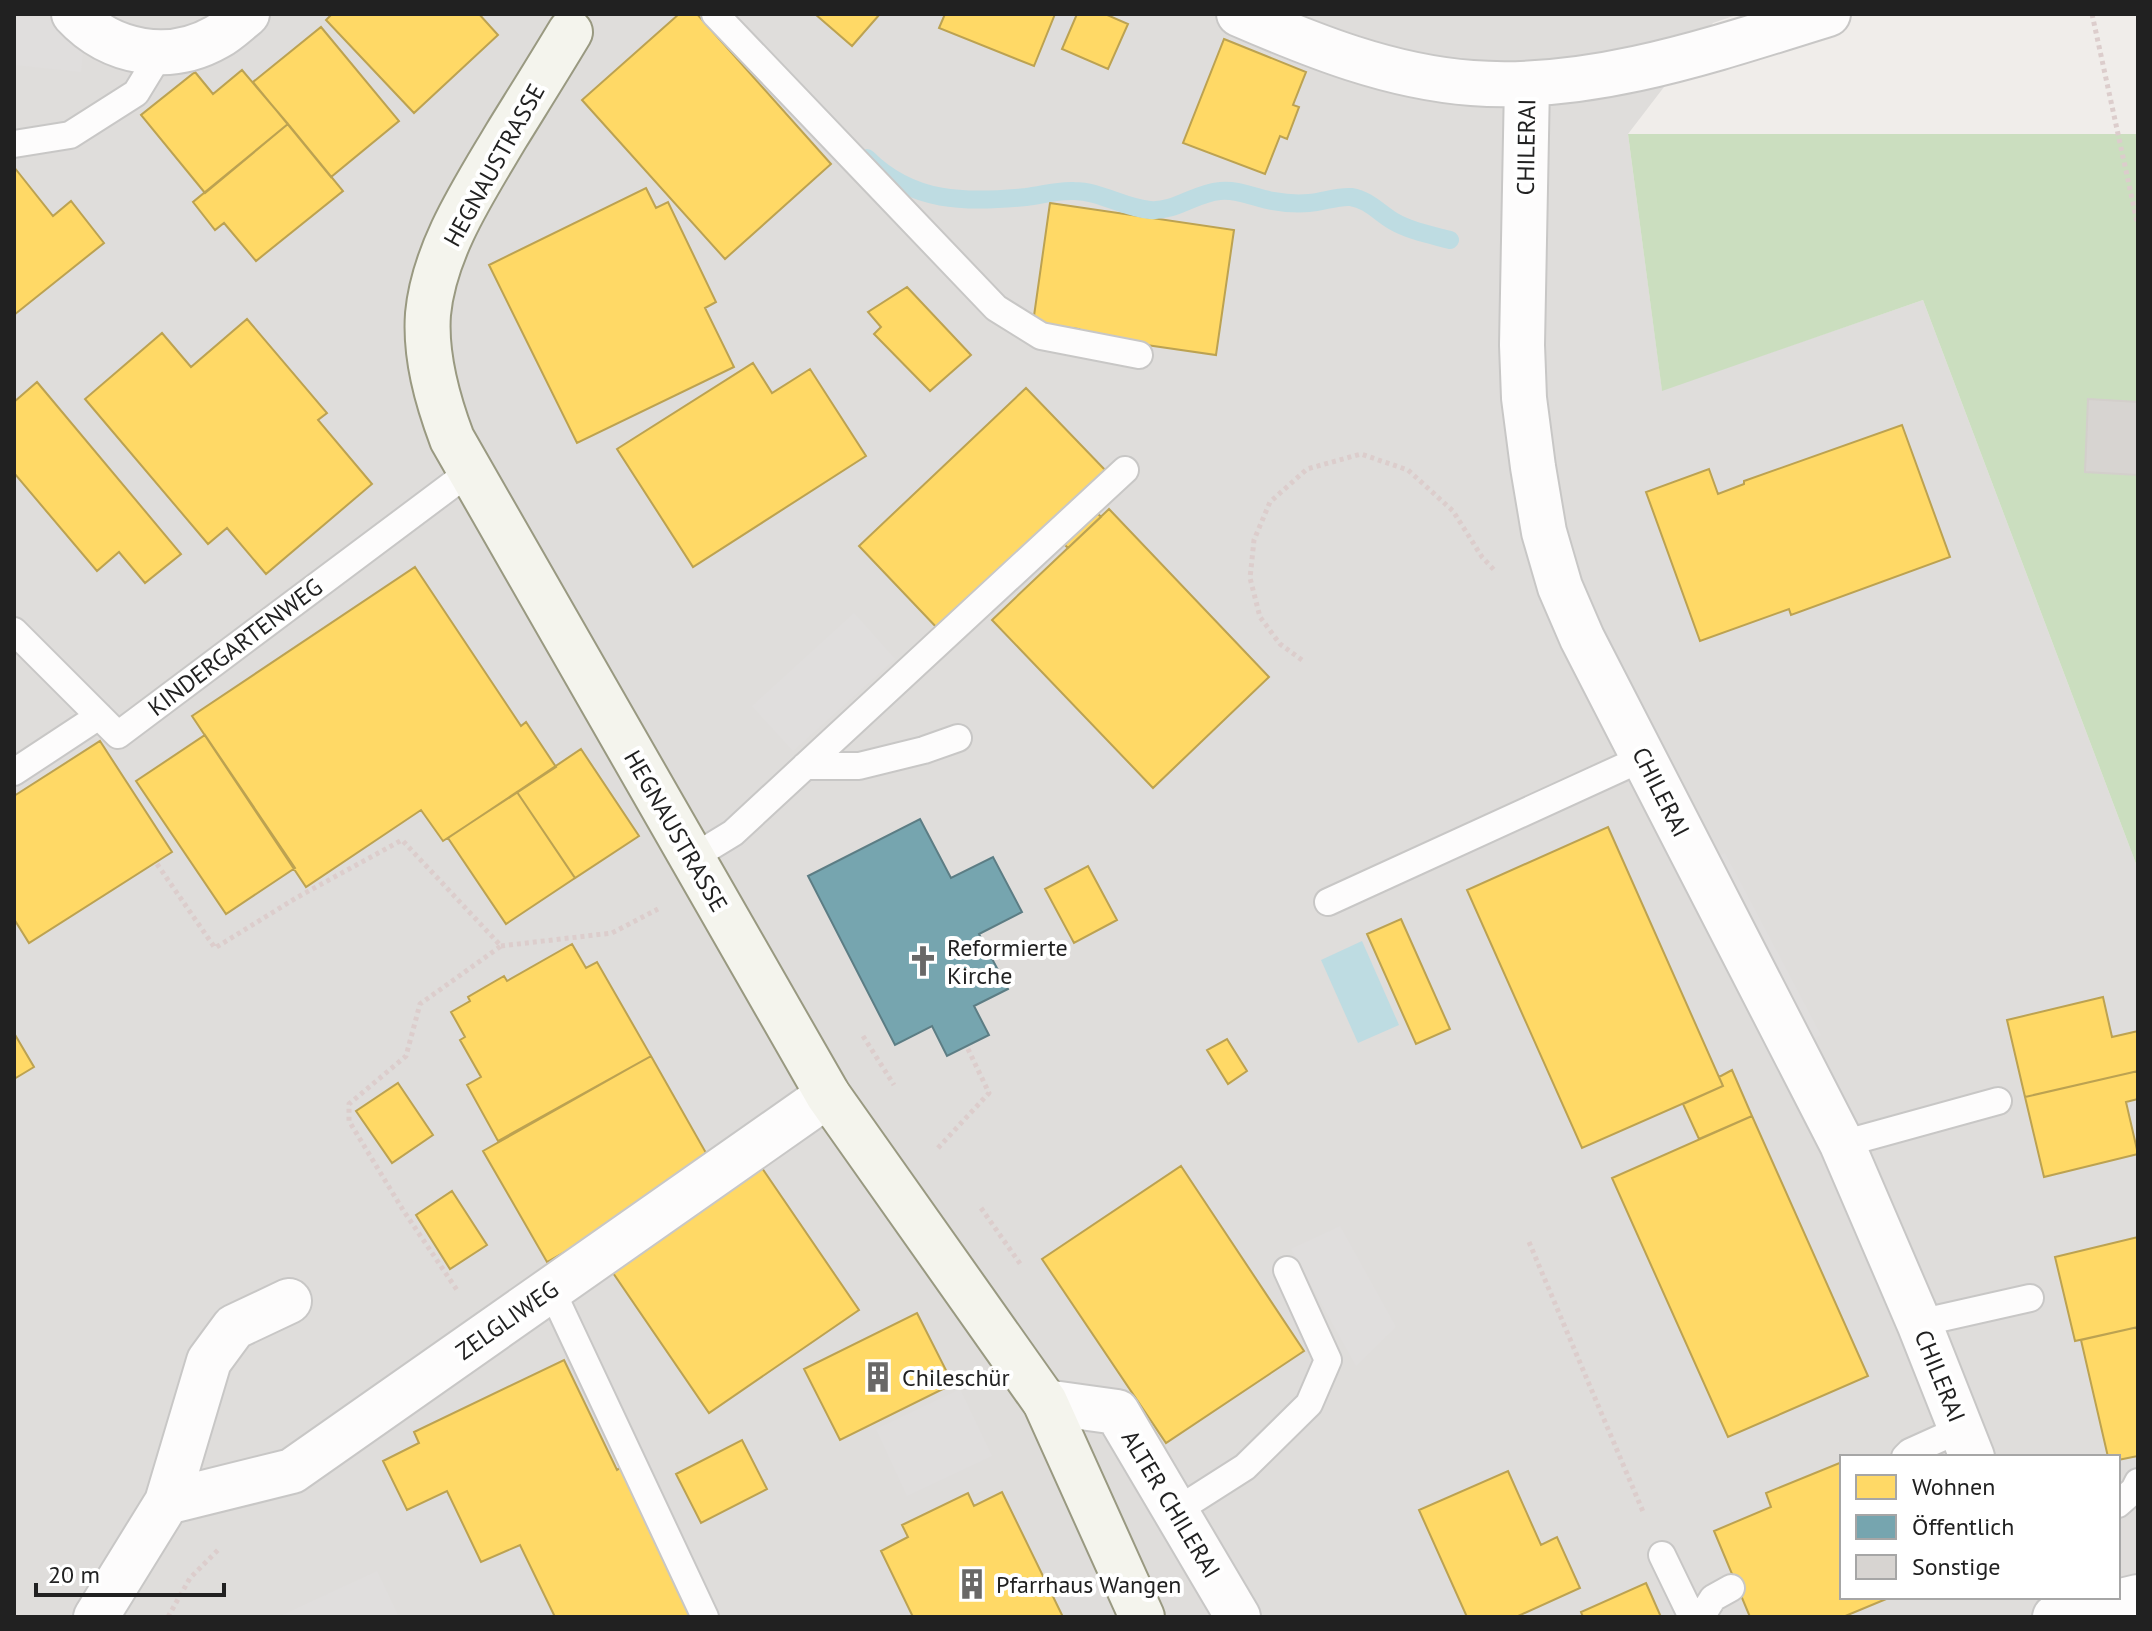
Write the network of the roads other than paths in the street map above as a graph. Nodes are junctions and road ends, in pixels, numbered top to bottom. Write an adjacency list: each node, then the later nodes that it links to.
1 (74, 14): 7 (street)
2 (247, 14): 7 (street)
3 (715, 14): 10 (lane)
4 (1239, 14): 8 (street)
5 (1828, 14): 8 (street)
6 (574, 23): 12 (street, HEGNAUSTRASSE)
7 (161, 52): 9 (lane)
8 (1527, 84): 16 (street, CHILERAI)
9 (14, 144)
10 (1139, 355)
11 (1125, 470): 17 (lane)
12 (469, 472): 14 (lane, KINDERGARTENWEG); 19 (street, HEGNAUSTRASSE)
13 (14, 631): 14 (lane, KINDERGARTENWEG)
14 (99, 716): 18 (lane)
15 (958, 738): 17 (lane)
16 (1643, 758): 20 (lane); 23 (street, CHILERAI)
17 (805, 766): 19 (lane)
18 (14, 772)
19 (692, 858): 21 (street, HEGNAUSTRASSE)
20 (1328, 902)
21 (828, 1095): 25 (street, ZELGLIWEG); 29 (street, HEGNAUSTRASSE)
22 (1998, 1101): 23 (lane)
23 (1842, 1144): 28 (street, CHILERAI)
24 (1287, 1270): 35 (lane)
25 (551, 1289): 33 (street, ZELGLIWEG); 40 (lane)
26 (2030, 1298): 28 (lane)
27 (289, 1301): 33 (street)
28 (1919, 1323): 30 (street, CHILERAI)
29 (1045, 1402): 35 (street, ALTER CHILERAI); 41 (street, HEGNAUSTRASSE)
30 (1967, 1443): 31 (lane)
31 (1907, 1455)
32 (2138, 1482): 34 (lane)
33 (167, 1502): 39 (street)
34 (2120, 1502)
35 (1176, 1511): 42 (street, ALTER CHILERAI)
36 (1662, 1555): 43 (lane)
37 (1731, 1588): 44 (lane)
38 (2138, 1597): 45 (street)
39 (96, 1617)
40 (705, 1617)
41 (1142, 1617)
42 (1238, 1617)
43 (1692, 1617)
44 (1701, 1617)
45 (2055, 1617)

